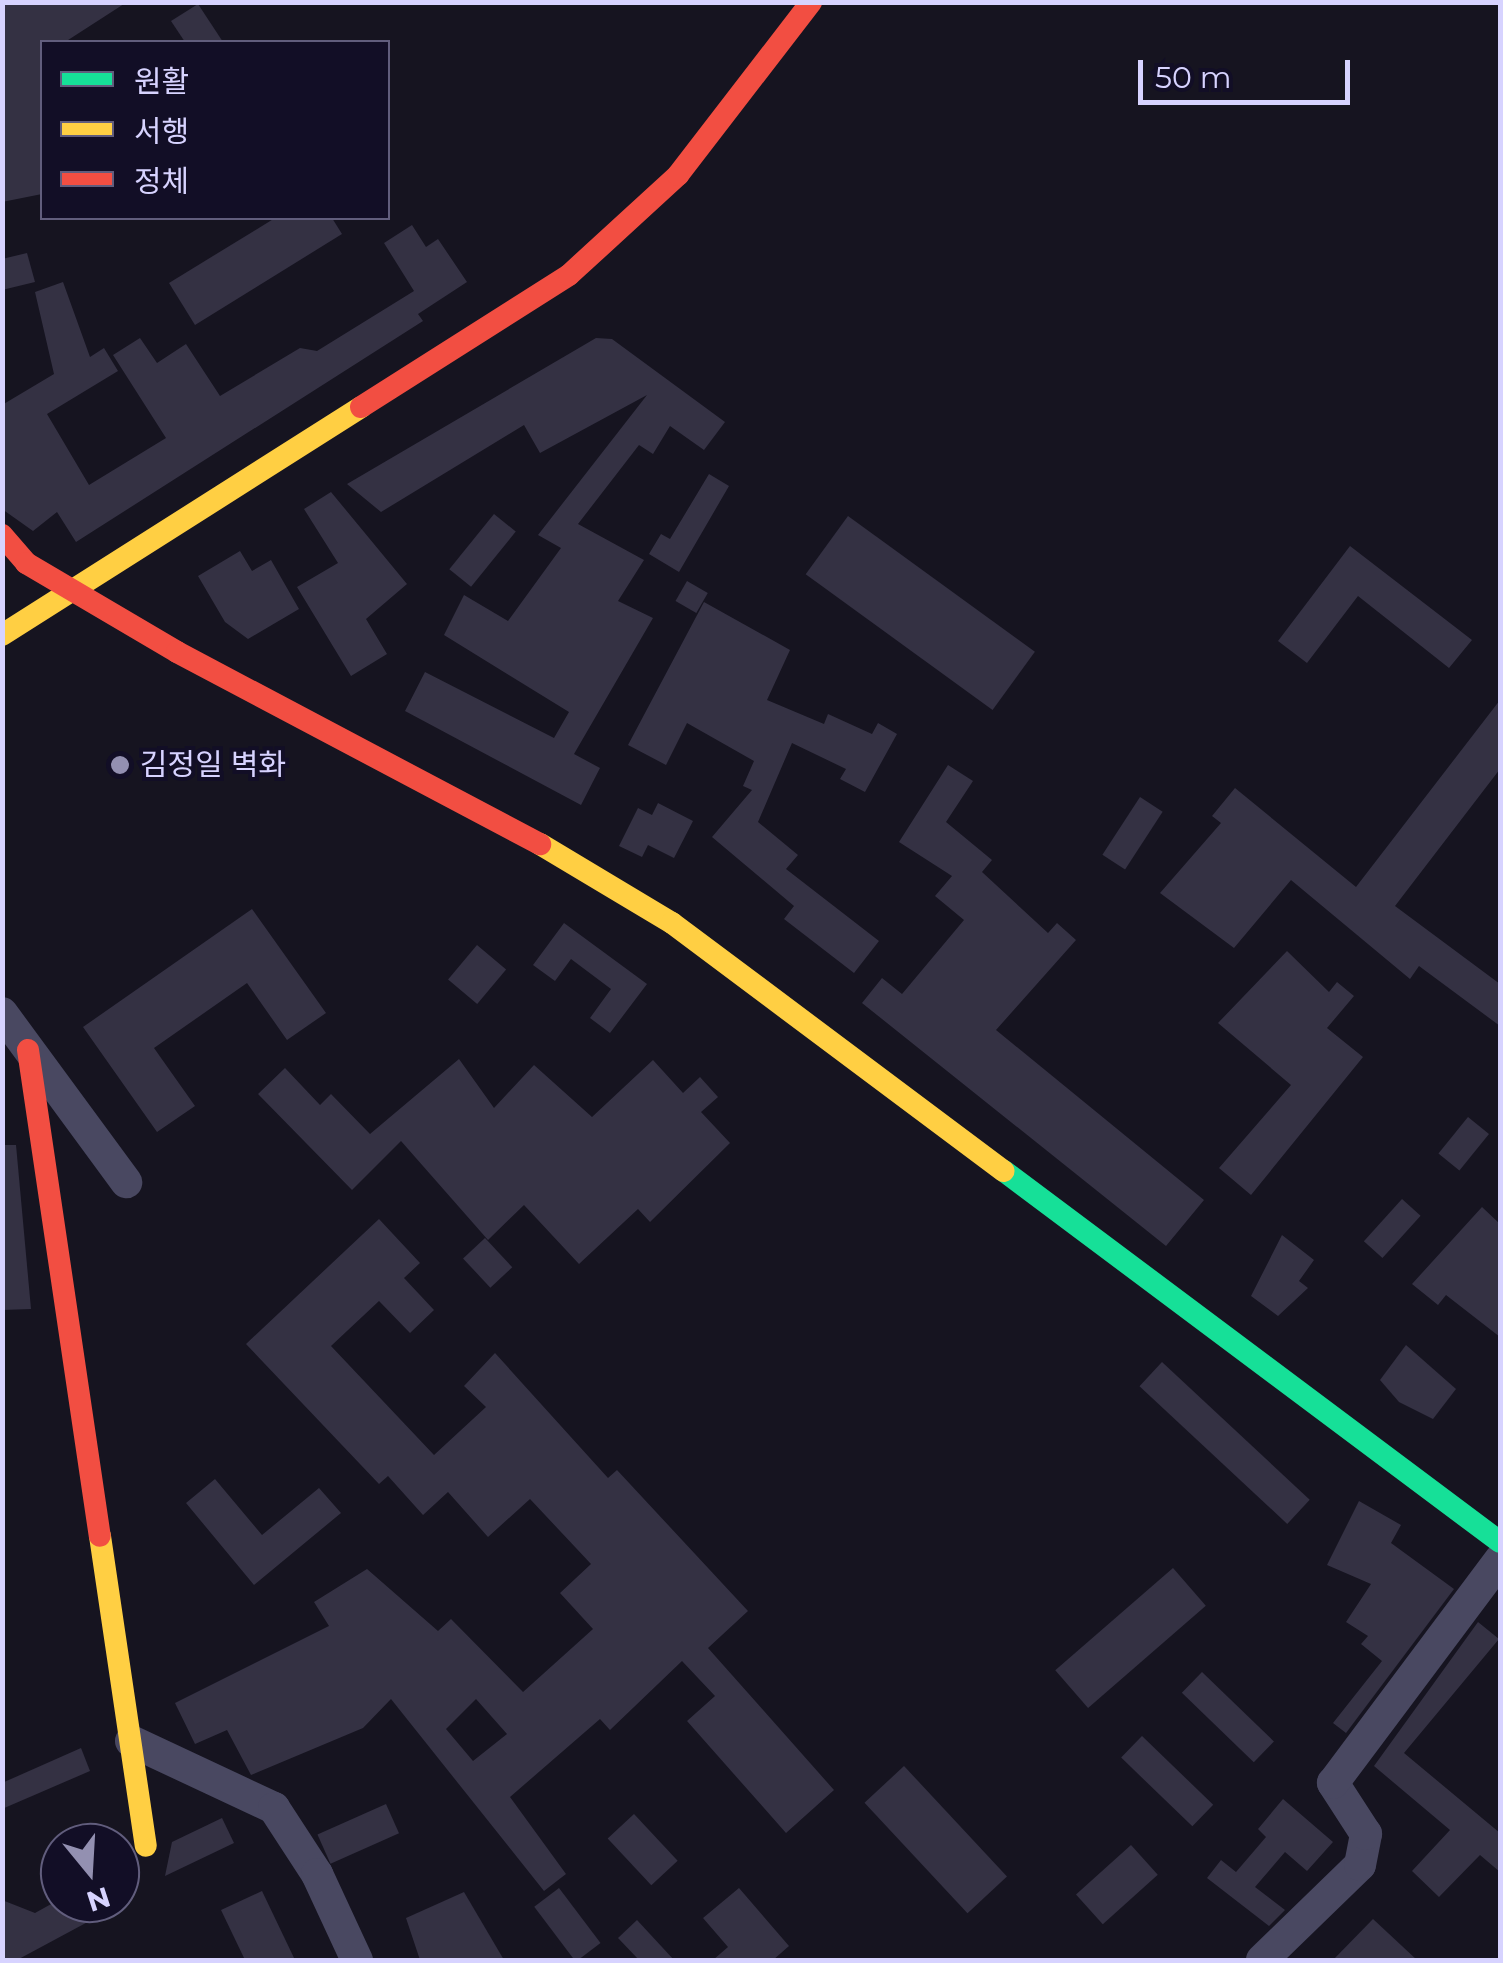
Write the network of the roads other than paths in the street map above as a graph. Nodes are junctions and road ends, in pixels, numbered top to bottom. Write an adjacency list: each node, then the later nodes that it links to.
1 (812, 2): 3 (main road)
2 (2, 535): 3 (main road)
3 (72, 590): 4 (main road); 8 (main road)
4 (2, 635)
5 (2, 1012): 6 (street)
6 (28, 1050): 7 (street); 10 (main road)
7 (126, 1182)
8 (1500, 1542)
9 (1500, 1560): 13 (street)
10 (131, 1740): 11 (main road); 12 (street)
11 (146, 1846)
12 (358, 1960)
13 (1262, 1960)

